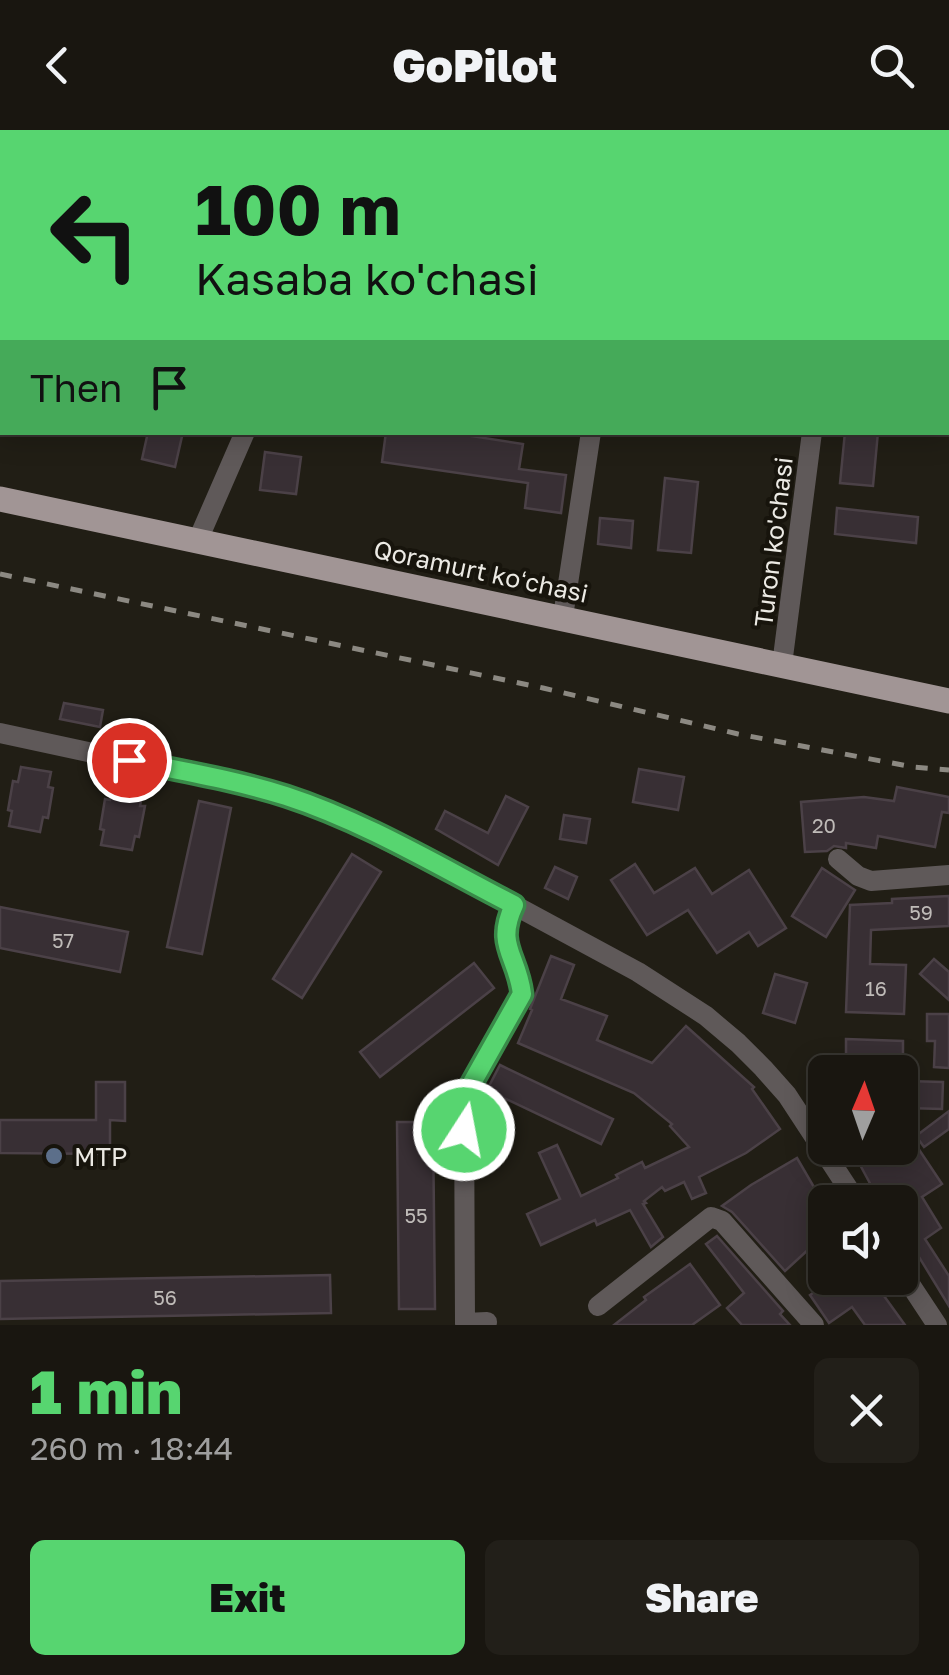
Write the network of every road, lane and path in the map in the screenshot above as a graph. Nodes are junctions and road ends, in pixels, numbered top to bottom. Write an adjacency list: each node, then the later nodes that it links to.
1 (244, 435): 6 (street)
2 (590, 435): 7 (street)
3 (812, 435): 8 (street, Turon ko'chasi)
4 (0, 491): 6 (main road, Qoramurt koʻchasi)
5 (0, 499): 10 (main road, Qoramurt koʻchasi)
6 (201, 533): 7 (main road, Qoramurt koʻchasi)
7 (564, 610): 8 (main road, Qoramurt koʻchasi)
8 (783, 657): 9 (main road, Qoramurt koʻchasi)
9 (949, 693)
10 (949, 701)
11 (0, 733): 14 (street)
12 (838, 859): 13 (street)
13 (949, 876)
14 (514, 905): 15 (street); 18 (street)
15 (846, 1185)
16 (918, 1295): 20 (street)
17 (598, 1306): 19 (street)
18 (487, 1322)
19 (814, 1325)
20 (937, 1325)

